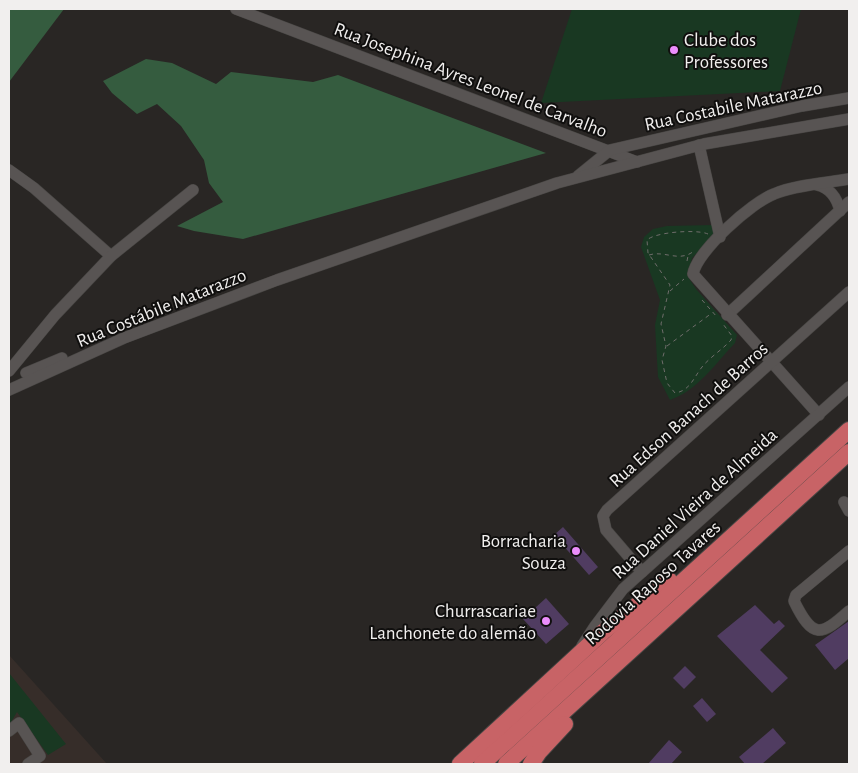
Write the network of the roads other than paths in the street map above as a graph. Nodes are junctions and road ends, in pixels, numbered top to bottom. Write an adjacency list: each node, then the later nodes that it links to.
1 (236, 9): 6 (street, Rua Josephina Ayres Leonel de Carvalho)
2 (849, 98): 4 (street, Rua Costabile Matarazzo)
3 (849, 119): 5 (street, Rua Costabile Matarazzo)
4 (680, 133): 6 (street, Rua Costabile Matarazzo); 7 (street)
5 (699, 145): 7 (street, Rua Costabile Matarazzo); 16 (street)
6 (610, 150): 8 (street, Rua Josephina Ayres Leonel de Carvalho); 10 (street, Rua Costabile Matarazzo)
7 (682, 150): 8 (street, Rua Costabile Matarazzo)
8 (637, 162): 10 (street, Rua Costabile Matarazzo)
9 (9, 170): 17 (street)
10 (575, 178): 18 (street, Rua Costabile Matarazzo)
11 (849, 179): 12 (street)
12 (817, 185): 15 (street); 16 (street)
13 (193, 190): 17 (street)
14 (849, 202): 15 (street)
15 (840, 211): 20 (street)
16 (720, 237): 20 (street)
17 (111, 256): 23 (street)
18 (329, 262): 21 (street, Rua Costábile Matarazzo)
19 (849, 292): 22 (street, Rua Edson Banach de Barros)
20 (727, 315): 22 (street)
21 (134, 334): 24 (street, Rua Costábile Matarazzo); 26 (street, Rua Costábile Matarazzo)
22 (771, 362): 27 (street); 33 (street, Rua Edson Banach de Barros)
23 (9, 371)
24 (9, 382)
25 (849, 387): 27 (street, Rua Daniel Vieira de Almeida)
26 (9, 390)
27 (819, 415): 33 (street, Rua Daniel Vieira de Almeida)
28 (849, 430): 30 (highway, Rodovia Raposo Tavares)
29 (849, 452): 31 (highway, Rodovia Raposo Tavares)
30 (812, 464): 35 (highway); 40 (highway, Rodovia Raposo Tavares)
31 (743, 548): 37 (highway, Rodovia Raposo Tavares); 43 (highway)
32 (849, 551): 34 (street)
33 (642, 572): 35 (street, Rua Daniel Vieira de Almeida)
34 (849, 611)
35 (575, 657): 39 (highway)
36 (9, 731): 38 (street)
37 (537, 737): 41 (highway, Rodovia Raposo Tavares); 42 (street)
38 (28, 764)
39 (460, 764)
40 (482, 764)
41 (506, 764)
42 (515, 764)
43 (531, 764)

